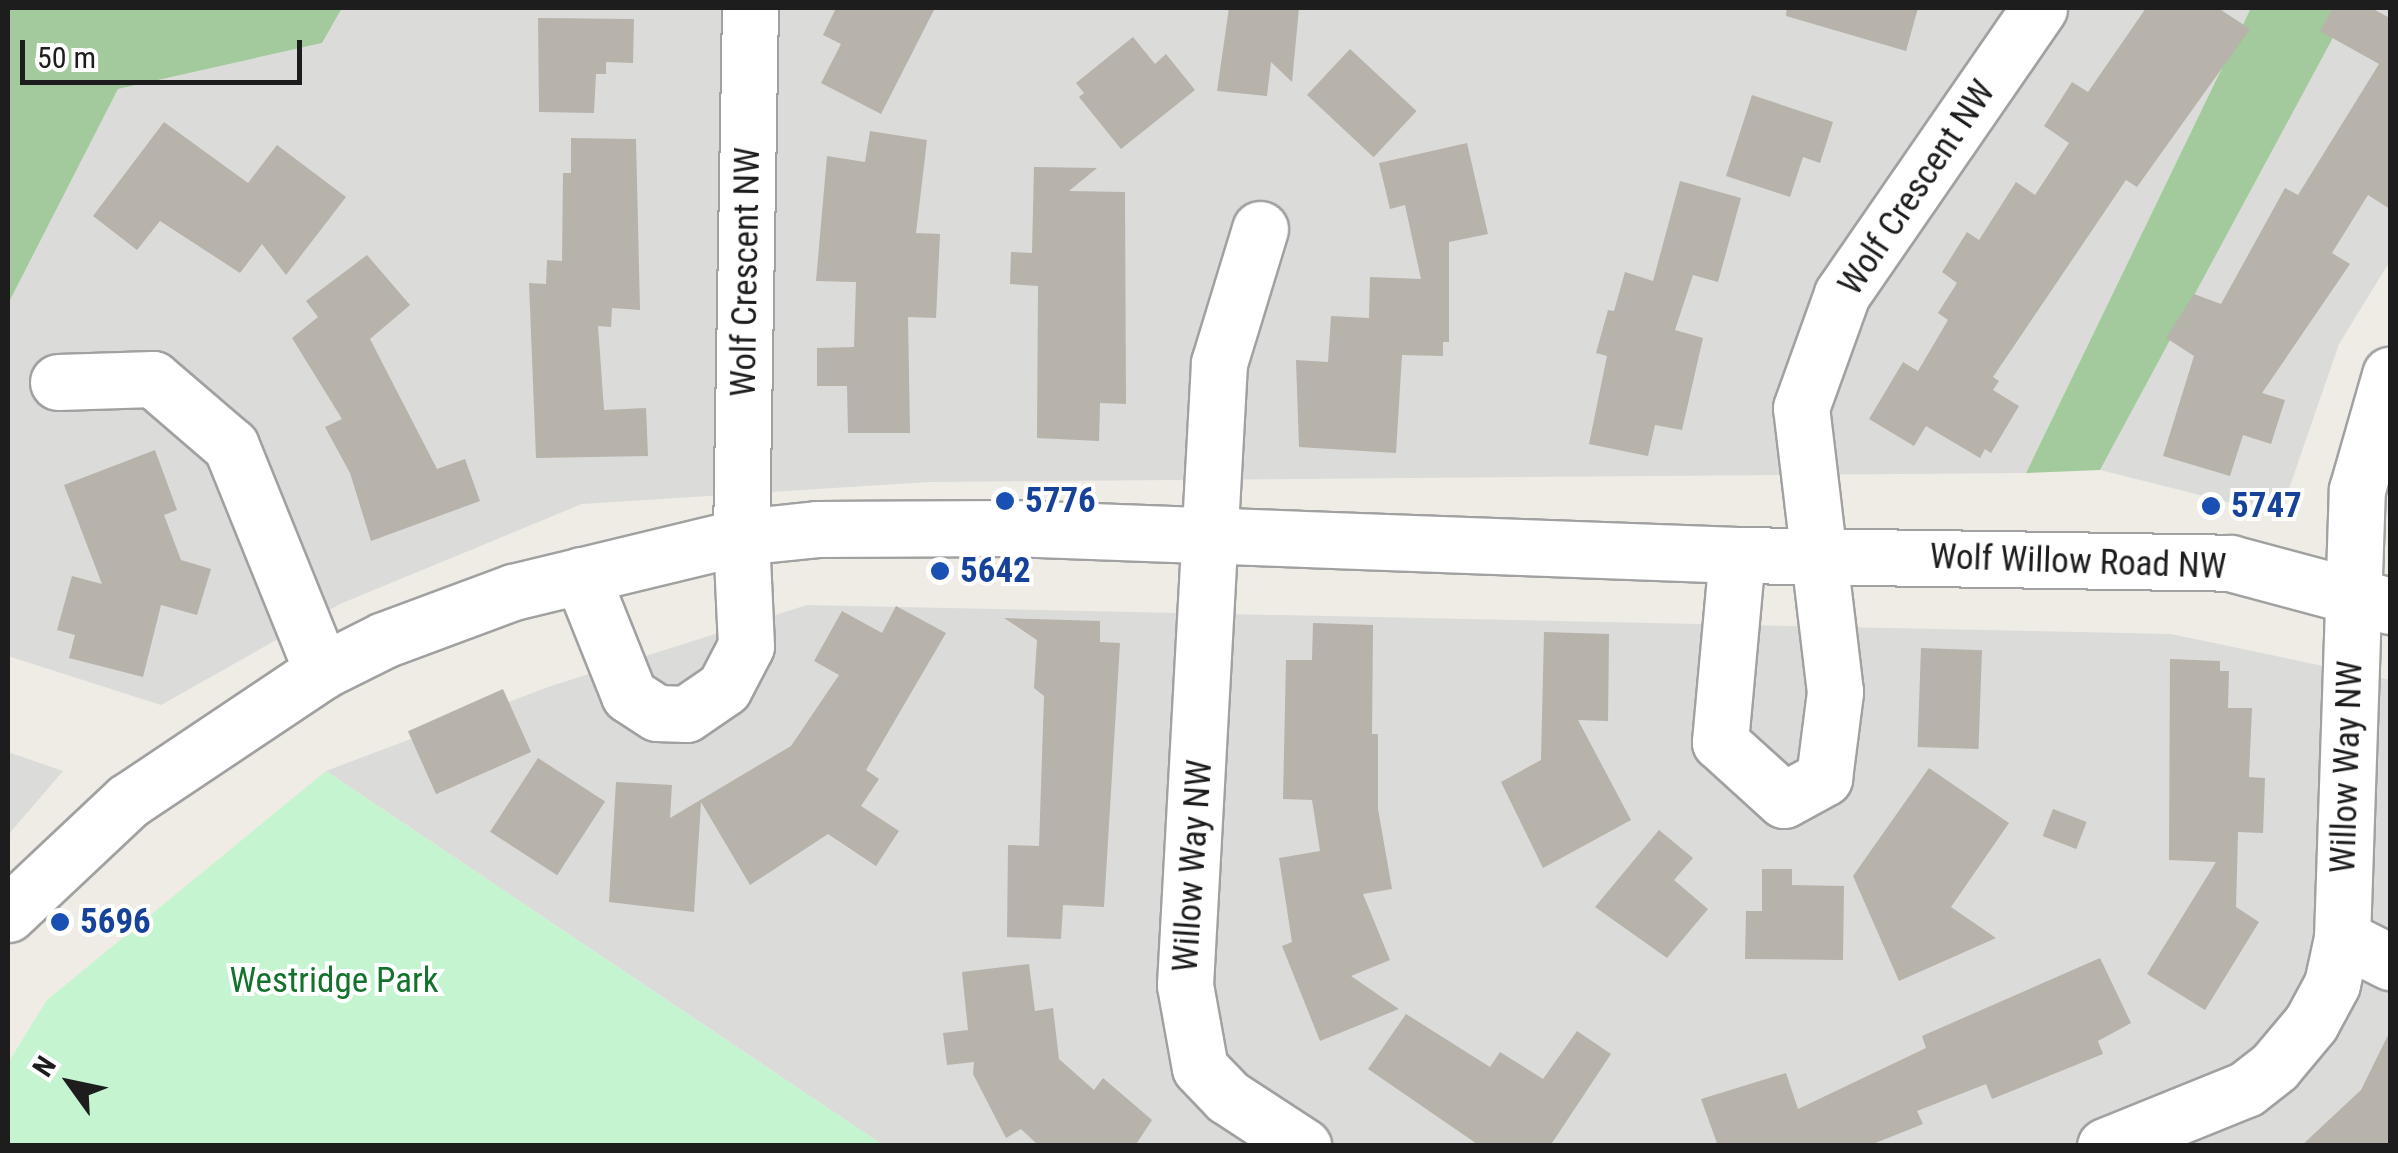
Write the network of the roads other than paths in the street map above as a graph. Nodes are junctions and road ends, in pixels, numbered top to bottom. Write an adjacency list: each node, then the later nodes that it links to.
1 (750, 8): 7 (street, Wolf Crescent NW)
2 (2039, 8): 9 (street, Wolf Crescent NW)
3 (1260, 229): 6 (street)
4 (2390, 375): 11 (street, Willow Way NW)
5 (58, 382): 12 (street)
6 (1215, 534): 7 (street, Wolf Willow Road NW); 8 (street, Wolf Willow Road NW); 16 (street, Willow Way NW)
7 (741, 537): 10 (street, Wolf Willow Road NW); 10 (street)
8 (1737, 555): 9 (street, Wolf Willow Road NW); 9 (street)
9 (1821, 555): 11 (street, Wolf Willow Road NW)
10 (581, 575): 12 (street, Wolf Willow Road NW)
11 (2371, 601): 14 (street, Willow Way NW)
12 (322, 671): 13 (street, Wolf Willow Road NW)
13 (8, 914)
14 (2342, 938): 15 (street); 17 (street, Willow Way NW)
15 (2390, 962)
16 (1303, 1146)
17 (2105, 1146)

